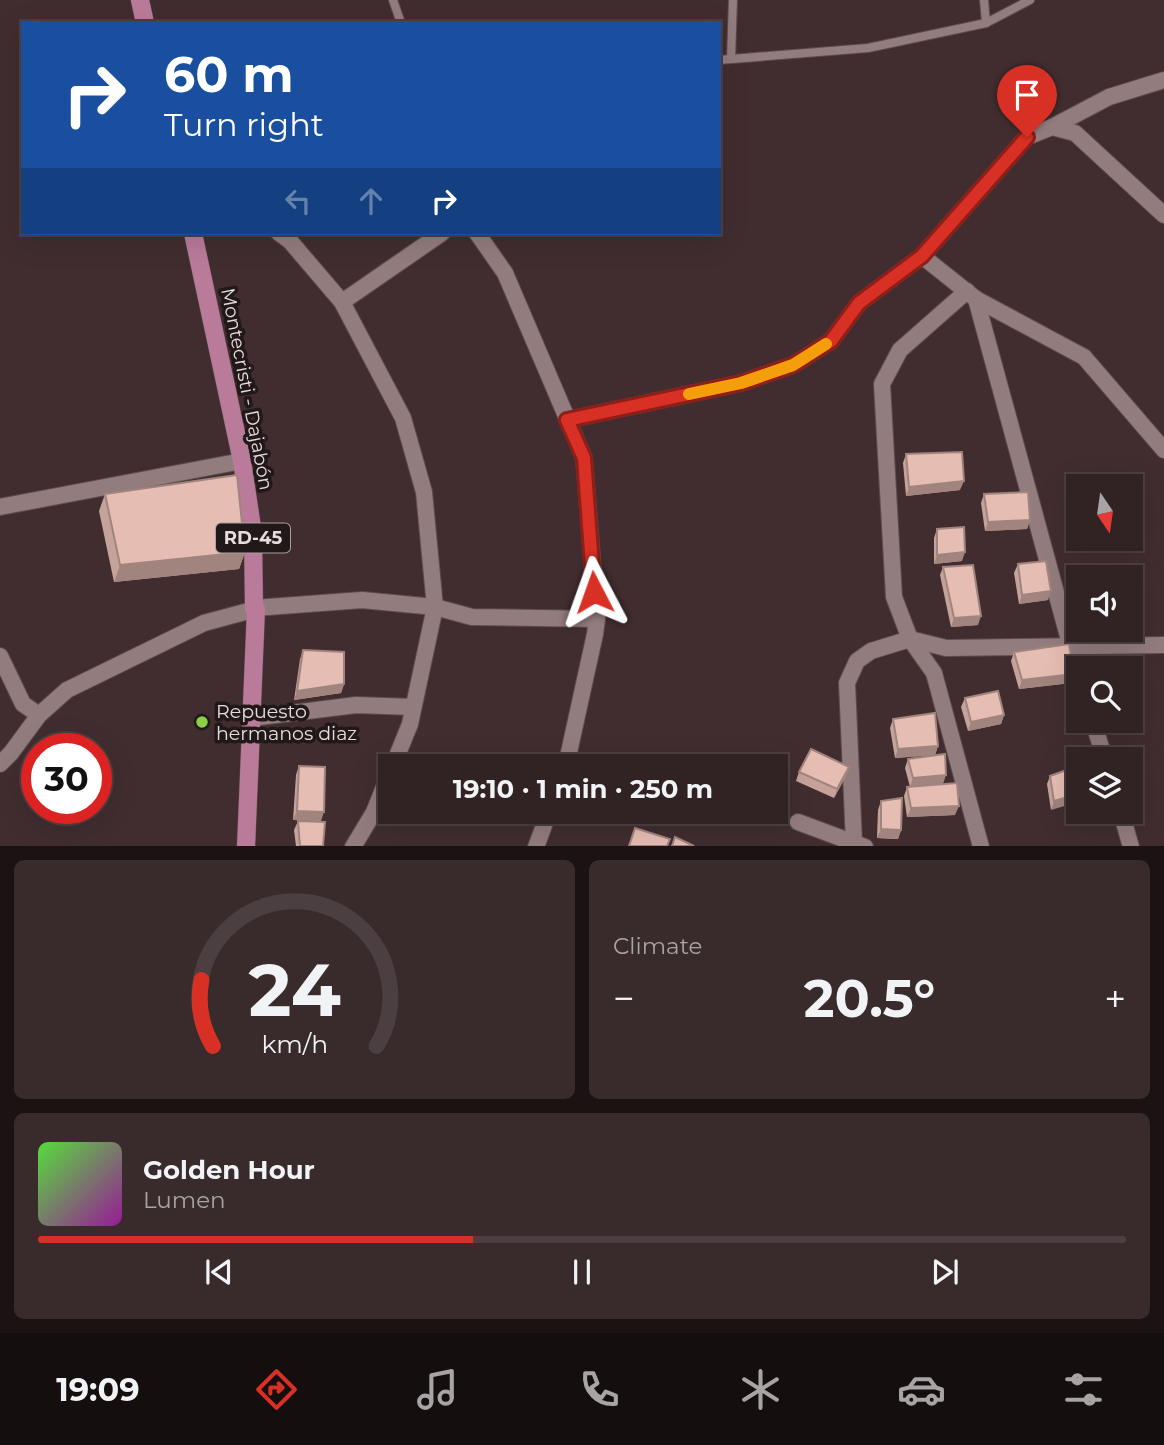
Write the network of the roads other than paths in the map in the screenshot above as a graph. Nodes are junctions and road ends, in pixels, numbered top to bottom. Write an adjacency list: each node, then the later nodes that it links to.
1 (140, 0): 6 (main road)
2 (393, 0): 7 (lane)
3 (733, 0): 9 (lane)
4 (984, 0): 8 (lane)
5 (1030, 0): 8 (lane)
6 (145, 21)
7 (400, 21)
8 (986, 23): 9 (lane)
9 (731, 58): 10 (lane)
10 (721, 60)
11 (1164, 79): 12 (street)
12 (1052, 127): 13 (street); 18 (street)
13 (1164, 215)
14 (193, 235): 23 (main road, Montecristi - Dajabón / RD-45)
15 (282, 235): 20 (street)
16 (439, 235): 20 (street)
17 (478, 235): 21 (street)
18 (922, 256): 19 (street); 21 (street)
19 (971, 295): 22 (street); 28 (street); 29 (street)
20 (342, 302): 25 (street)
21 (567, 420): 27 (street)
22 (1164, 450)
23 (242, 461): 24 (street); 26 (main road, Montecristi - Dajabón / RD-45)
24 (0, 507)
25 (435, 607): 26 (street); 27 (street); 33 (street)
26 (255, 608): 34 (street); 35 (main road, Montecristi - Dajabón / RD-45)
27 (597, 619): 37 (street)
28 (910, 639): 29 (street); 43 (street); 48 (street)
29 (1070, 645): 30 (street); 32 (street)
30 (1164, 645)
31 (0, 656): 34 (street)
32 (1073, 656)
33 (413, 707): 35 (street); 36 (street)
34 (38, 715): 38 (street)
35 (252, 718): 45 (main road, Montecristi - Dajabón / RD-45)
36 (398, 754)
37 (570, 754)
38 (0, 764)
39 (378, 801): 46 (street)
40 (798, 821): 43 (street)
41 (544, 824): 47 (street)
42 (1122, 824): 44 (street)
43 (860, 844)
44 (1125, 845)
45 (246, 846)
46 (354, 846)
47 (536, 846)
48 (981, 846)

